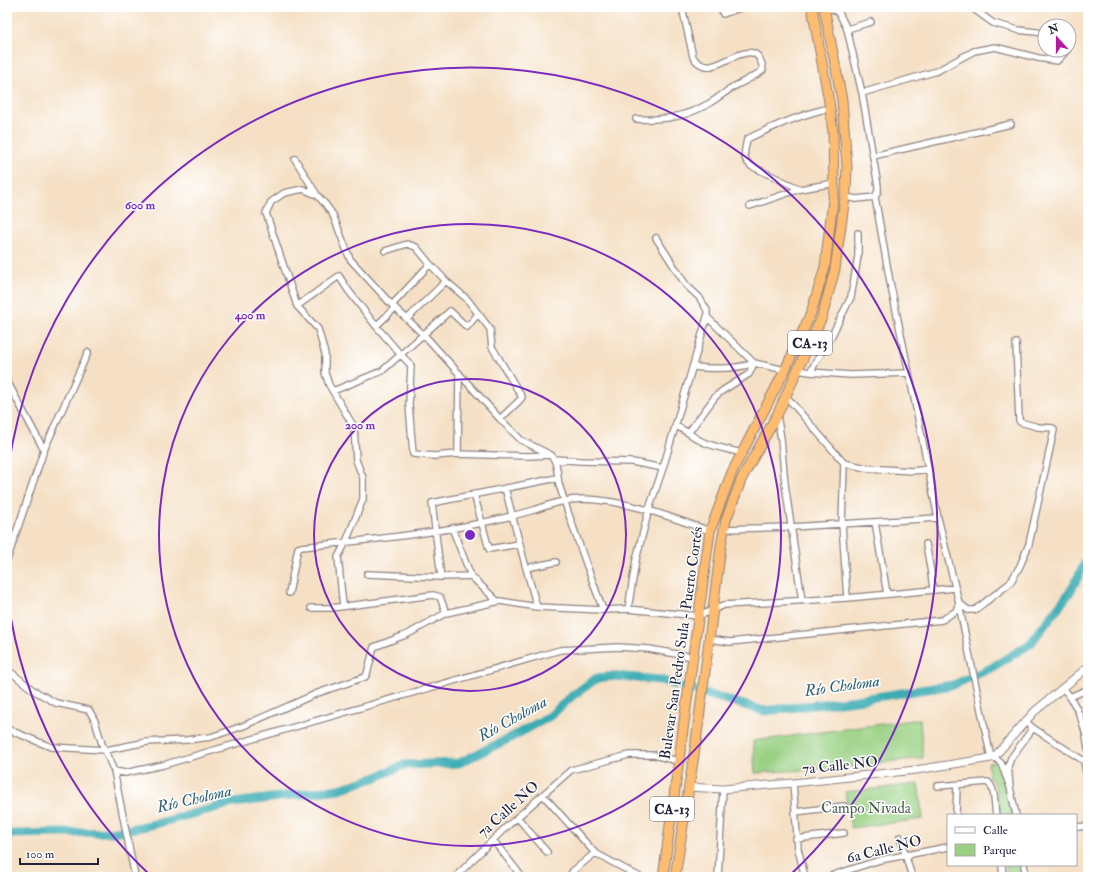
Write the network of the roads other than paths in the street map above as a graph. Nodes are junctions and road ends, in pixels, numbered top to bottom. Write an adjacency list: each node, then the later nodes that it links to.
1 (682, 7): 16 (street)
2 (721, 7): 3 (street)
3 (743, 7)
4 (812, 7): 15 (highway, Bulevar San Pedro Sula - Puerto Cortés / CA-13)
5 (972, 7): 10 (street)
6 (824, 8): 7 (street); 23 (highway, Bulevar San Pedro Sula - Puerto Cortés / CA-13)
7 (836, 9): 9 (street)
8 (871, 22): 9 (street)
9 (847, 29): 14 (street)
10 (1037, 32)
11 (1037, 58): 14 (street)
12 (1038, 58): 13 (street)
13 (1060, 58)
14 (862, 93): 18 (street)
15 (830, 108): 20 (highway, Bulevar San Pedro Sula - Puerto Cortés / CA-13); 21 (street)
16 (636, 119)
17 (1011, 124): 18 (street)
18 (873, 156): 24 (street)
19 (295, 159): 22 (street)
20 (835, 183): 21 (street); 43 (highway, Bulevar San Pedro Sula - Puerto Cortés / CA-13)
21 (800, 189): 25 (street)
22 (317, 195): 31 (street); 32 (street)
23 (845, 197): 24 (street); 44 (highway, Bulevar San Pedro Sula - Puerto Cortés / CA-13)
24 (875, 197): 46 (street)
25 (750, 206)
26 (858, 233): 45 (street)
27 (656, 238): 34 (street)
28 (384, 251): 29 (street)
29 (430, 264): 30 (street); 32 (street)
30 (446, 281): 33 (street); 35 (street)
31 (297, 306): 36 (street); 49 (street)
32 (393, 307): 35 (street); 36 (street)
33 (478, 314): 37 (street); 52 (street)
34 (707, 317): 41 (street); 42 (street)
35 (407, 319): 37 (street)
36 (376, 326): 40 (street)
37 (424, 335): 40 (street); 47 (street)
38 (1016, 343): 93 (street)
39 (88, 352): 55 (street)
40 (400, 355): 49 (street); 57 (street)
41 (754, 363): 42 (street); 43 (street); 54 (street)
42 (693, 367): 53 (street)
43 (785, 370): 56 (highway, Bulevar San Pedro Sula - Puerto Cortés / CA-13)
44 (798, 370): 45 (street); 50 (highway, Bulevar San Pedro Sula - Puerto Cortés / CA-13)
45 (810, 372): 46 (street)
46 (909, 372): 61 (street)
47 (459, 373): 52 (street); 57 (street)
48 (7, 381): 55 (street)
49 (333, 392): 77 (street)
50 (785, 396): 51 (highway, Bulevar San Pedro Sula - Puerto Cortés / CA-13); 59 (street)
51 (777, 415): 72 (street); 74 (highway, Bulevar San Pedro Sula - Puerto Cortés / CA-13)
52 (500, 419): 58 (street)
53 (676, 426): 54 (street); 60 (street)
54 (689, 432): 56 (street)
55 (44, 450): 80 (street)
56 (741, 453): 76 (highway, Bulevar San Pedro Sula - Puerto Cortés / CA-13)
57 (458, 454): 58 (street)
58 (553, 457): 60 (street); 62 (street)
59 (844, 463): 61 (street); 71 (street)
60 (663, 468): 66 (street)
61 (929, 469): 68 (street)
62 (558, 478): 63 (street); 65 (street)
63 (505, 488): 64 (street); 67 (street)
64 (474, 494): 70 (street); 75 (street)
65 (564, 501): 66 (street); 67 (street); 98 (street)
66 (649, 509): 76 (street); 97 (street)
67 (513, 515): 70 (street); 78 (street)
68 (938, 518): 69 (street); 86 (street)
69 (875, 522): 71 (street); 89 (street)
70 (481, 523): 73 (street); 78 (street)
71 (842, 524): 72 (street); 90 (street)
72 (792, 527): 74 (street); 92 (street)
73 (452, 528): 75 (street); 84 (street)
74 (725, 529): 99 (highway, Bulevar San Pedro Sula - Puerto Cortés / CA-13)
75 (436, 530): 77 (street); 85 (street)
76 (710, 531): 101 (highway, Bulevar San Pedro Sula - Puerto Cortés / CA-13)
77 (346, 542): 88 (street); 94 (street)
78 (519, 544): 82 (street)
79 (926, 544): 87 (street)
80 (7, 560)
81 (556, 562): 82 (street)
82 (526, 568): 95 (street)
83 (366, 574): 85 (street)
84 (471, 576): 85 (street); 91 (street)
85 (441, 577)
86 (955, 588): 87 (street); 93 (street)
87 (933, 589): 89 (street)
88 (289, 593)
89 (887, 594): 90 (street)
90 (847, 598): 92 (street)
91 (497, 601): 95 (street); 100 (street)
92 (802, 601): 99 (street)
93 (958, 603): 102 (street); 114 (street)
94 (343, 606): 96 (street); 100 (street)
95 (537, 607): 98 (street)
96 (311, 608)
97 (628, 609): 98 (street); 101 (street)
98 (603, 610)
99 (712, 610): 101 (street); 102 (highway, Bulevar San Pedro Sula - Puerto Cortés / CA-13)
100 (446, 613): 113 (street)
101 (698, 616): 103 (highway, Bulevar San Pedro Sula - Puerto Cortés / CA-13)
102 (709, 639): 122 (highway, Bulevar San Pedro Sula - Puerto Cortés / CA-13)
103 (693, 660): 116 (highway, Bulevar San Pedro Sula - Puerto Cortés / CA-13); 117 (street)
104 (1088, 667): 106 (street)
105 (8, 671): 113 (street)
106 (1064, 688): 108 (street); 109 (street)
107 (1088, 689): 108 (street)
108 (1070, 697): 112 (street)
109 (1025, 721): 110 (street); 114 (street)
110 (1033, 728): 115 (street); 123 (street)
111 (7, 729): 113 (street)
112 (1088, 748)
113 (106, 750): 117 (street)
114 (992, 757): 118 (street, 7a Calle NO); 123 (street)
115 (1086, 760): 119 (street)
116 (678, 761): 125 (street, 7a Calle NO); 149 (highway, Bulevar San Pedro Sula - Puerto Cortés / CA-13)
117 (114, 771): 144 (street)
118 (793, 783): 124 (street, 7a Calle NO); 127 (street)
119 (1088, 784)
120 (957, 785): 121 (street); 128 (street); 129 (street)
121 (938, 786)
122 (688, 787): 124 (street, 7a Calle NO); 150 (highway, Bulevar San Pedro Sula - Puerto Cortés / CA-13)
123 (1010, 787): 130 (street)
124 (723, 789): 151 (street)
125 (543, 795): 131 (street, 7a Calle NO); 140 (street)
126 (844, 806): 127 (street)
127 (795, 812): 136 (street)
128 (956, 814)
129 (996, 814)
130 (1016, 814)
131 (518, 817): 137 (street, 7a Calle NO); 139 (street)
132 (1088, 826): 133 (street)
133 (1077, 827)
134 (844, 833): 136 (street)
135 (900, 837): 141 (street)
136 (796, 839): 152 (street)
137 (493, 840): 145 (street, 7a Calle NO); 146 (street)
138 (947, 847): 141 (street, 6a Calle NO)
139 (547, 852)
140 (595, 853): 147 (street); 148 (street)
141 (906, 855): 153 (street, 6a Calle NO); 154 (street)
142 (1002, 866): 155 (street)
143 (1024, 866): 156 (street)
144 (135, 877)
145 (455, 877)
146 (522, 877)
147 (569, 877)
148 (640, 877)
149 (663, 877)
150 (675, 877)
151 (718, 877)
152 (805, 877)
153 (827, 877)
154 (912, 877)
155 (1003, 877)
156 (1026, 877)

